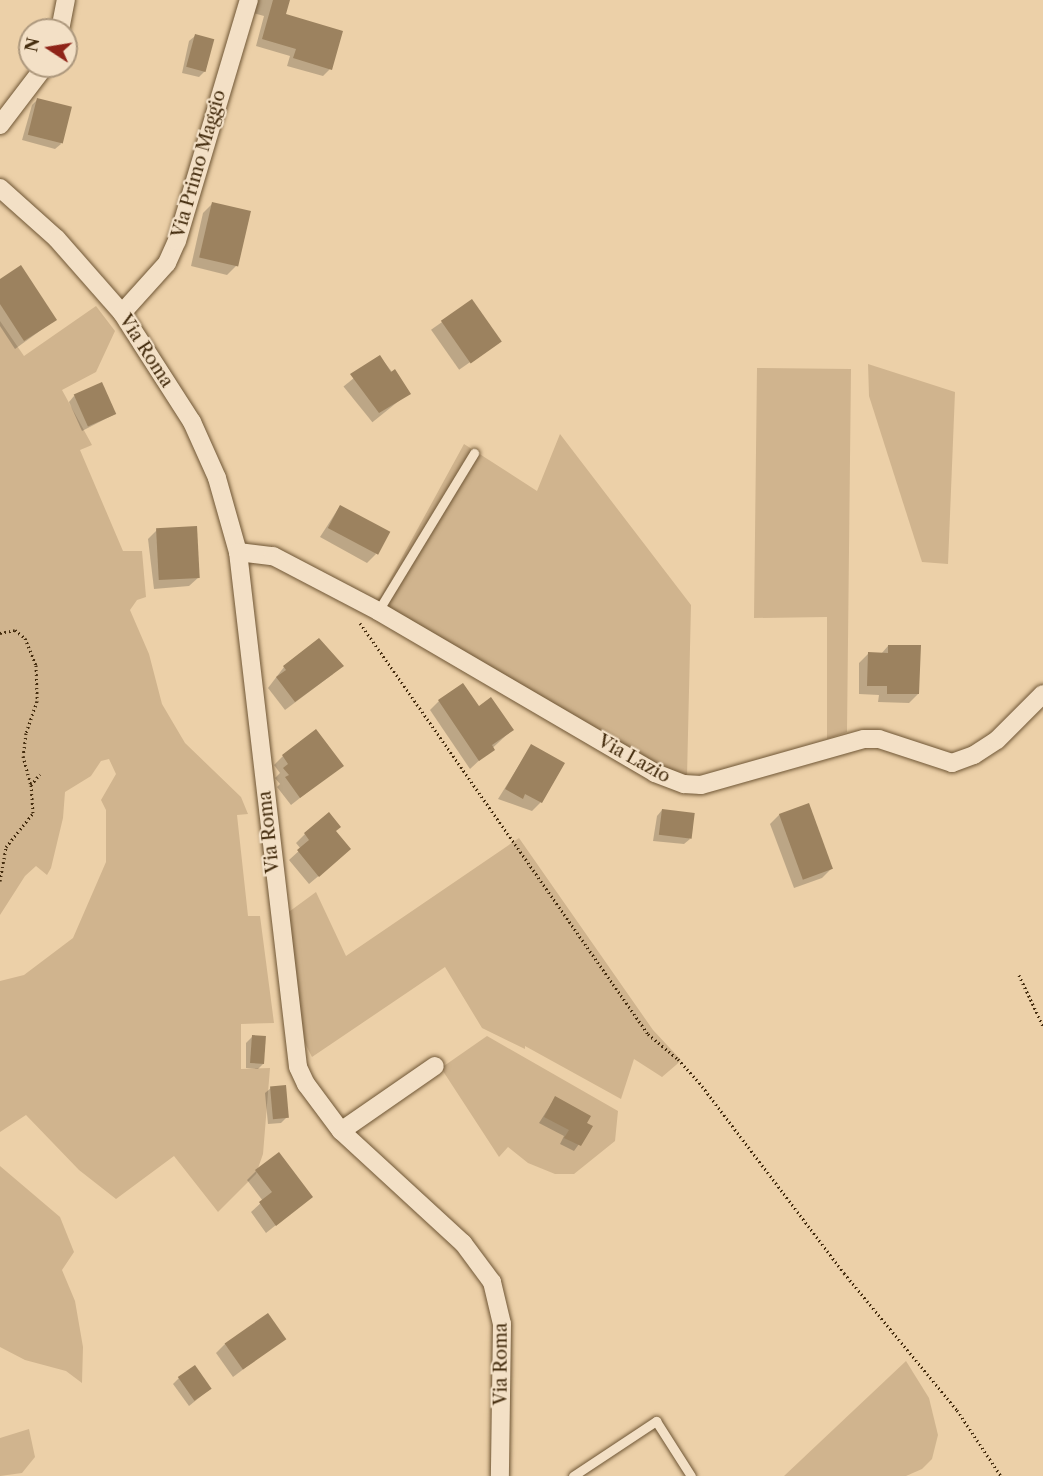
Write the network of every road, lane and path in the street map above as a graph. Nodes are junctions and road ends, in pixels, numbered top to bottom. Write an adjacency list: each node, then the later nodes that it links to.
1 (66, 0): 3 (street)
2 (249, 0): 7 (street, Via Primo Maggio)
3 (62, 18)
4 (36, 78): 5 (street)
5 (0, 125)
6 (0, 188): 7 (street, Via Roma)
7 (122, 312): 9 (street, Via Roma)
8 (474, 453): 10 (lane)
9 (238, 552): 10 (street, Via Lazio); 20 (street, Via Roma)
10 (378, 611): 13 (street, Via Lazio)
11 (356, 616): 24 (path)
12 (0, 633): 15 (path)
13 (1043, 694)
14 (40, 774): 15 (path)
15 (31, 785): 16 (path)
16 (0, 881)
17 (1019, 975): 18 (path)
18 (1043, 1026)
19 (435, 1066): 20 (street)
20 (341, 1131): 21 (street, Via Roma)
21 (500, 1476)
22 (573, 1476): 23 (lane)
23 (692, 1476)
24 (1001, 1476)

